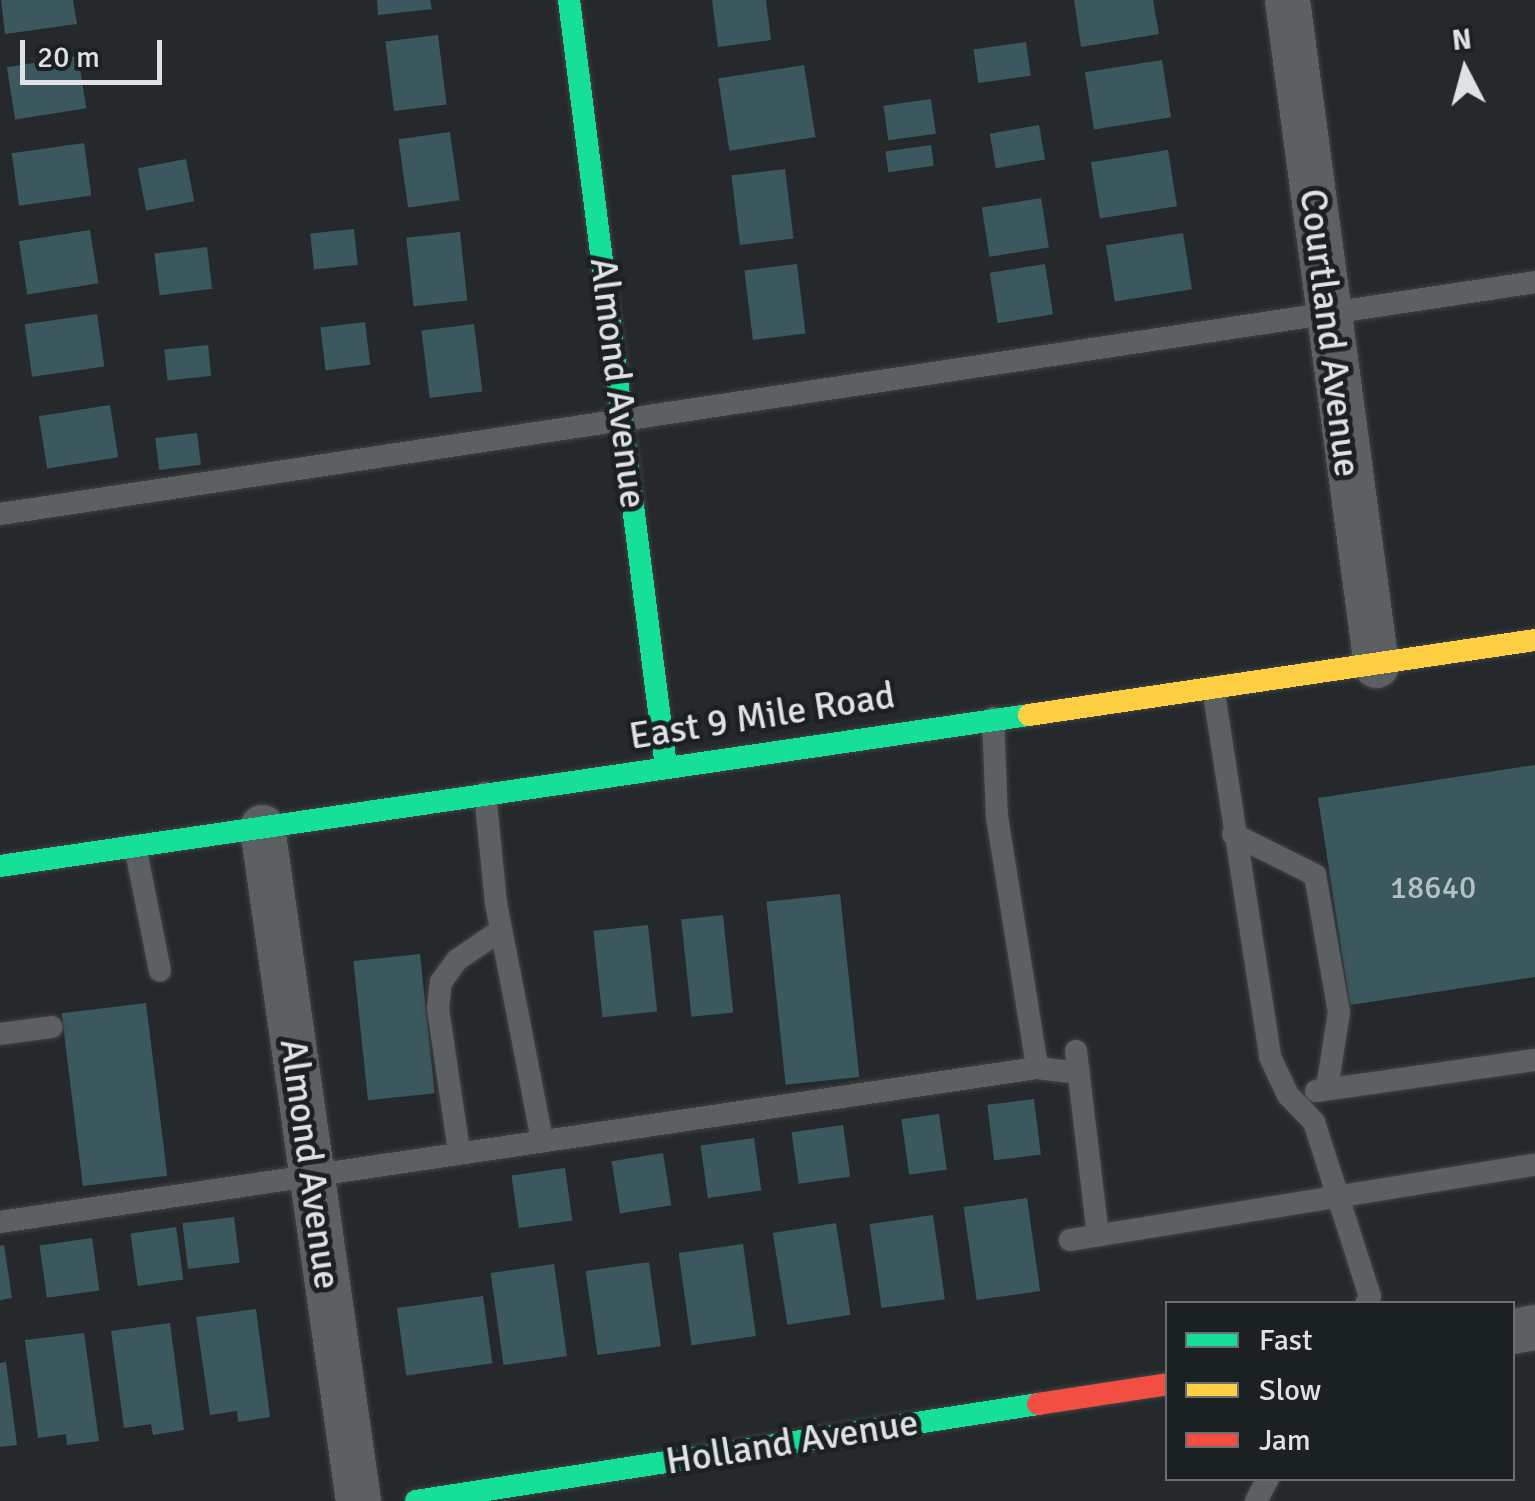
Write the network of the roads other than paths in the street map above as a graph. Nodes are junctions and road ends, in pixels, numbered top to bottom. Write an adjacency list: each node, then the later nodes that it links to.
1 (568, 0): 5 (main road, Almond Avenue)
2 (1287, 0): 4 (street, Courtland Avenue)
3 (1535, 282): 4 (lane)
4 (1327, 314): 5 (lane); 8 (street, Courtland Avenue)
5 (621, 416): 6 (lane); 11 (main road, Almond Avenue)
6 (0, 514)
7 (1535, 640): 8 (main road, East 9 Mile Road)
8 (1376, 665): 9 (main road, East 9 Mile Road)
9 (1212, 687): 10 (main road, East 9 Mile Road); 14 (lane)
10 (992, 715): 11 (main road, East 9 Mile Road); 22 (lane)
11 (666, 766): 12 (main road, East 9 Mile Road)
12 (485, 794): 13 (main road, East 9 Mile Road); 17 (lane)
13 (262, 827): 15 (main road, East 9 Mile Road); 28 (street, Almond Avenue)
14 (1233, 834): 23 (lane); 24 (lane)
15 (135, 846): 16 (main road, East 9 Mile Road); 18 (lane)
16 (0, 866)
17 (502, 930): 25 (lane); 26 (lane)
18 (160, 971)
19 (52, 1027): 20 (lane)
20 (0, 1034)
21 (1535, 1060): 23 (lane)
22 (1037, 1068): 25 (lane); 31 (lane)
23 (1327, 1089): 24 (lane)
24 (1288, 1095): 29 (lane)
25 (542, 1139): 26 (lane)
26 (458, 1151): 28 (lane)
27 (1535, 1165): 29 (lane)
28 (312, 1172): 30 (lane); 35 (street, Almond Avenue)
29 (1337, 1200): 31 (lane); 33 (lane)
30 (12, 1213)
31 (1098, 1236): 32 (lane)
32 (1070, 1240)
33 (1368, 1301)
34 (1165, 1384): 36 (main road, Holland Avenue)
35 (358, 1501)
36 (416, 1501)

